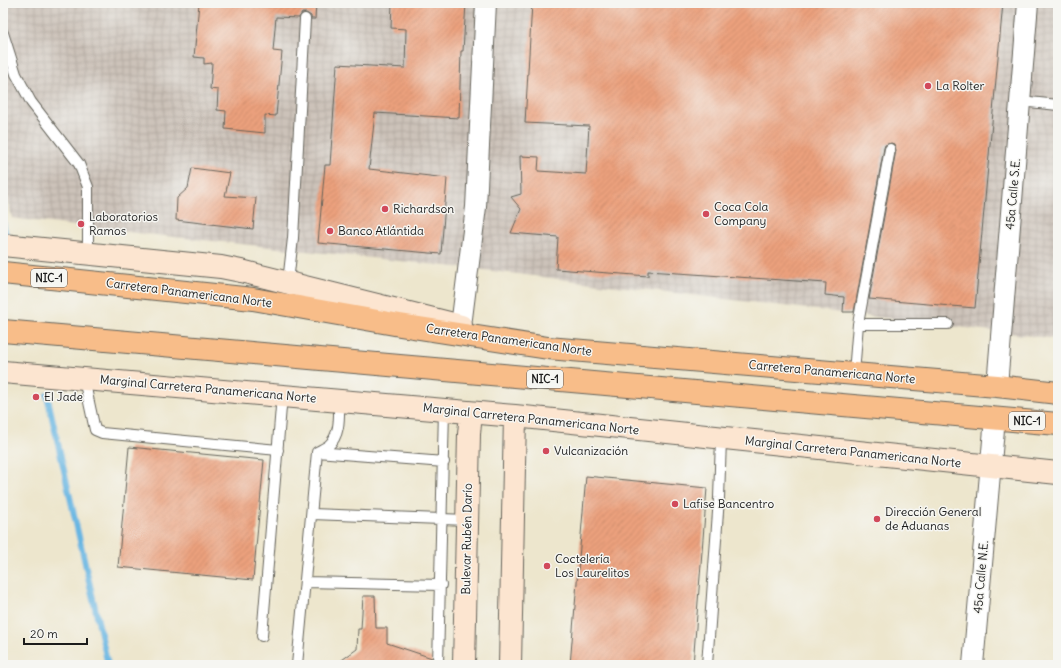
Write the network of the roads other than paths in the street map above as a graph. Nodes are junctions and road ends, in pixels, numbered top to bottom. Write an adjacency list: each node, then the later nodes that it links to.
1 (486, 3): 14 (street)
2 (1028, 3): 5 (street, 45a Calle S.E.)
3 (305, 19): 11 (lane)
4 (3, 33): 9 (lane)
5 (1020, 101): 6 (lane); 20 (street, 45a Calle S.E.)
6 (1058, 104)
7 (890, 149): 12 (lane)
8 (11, 246): 9 (street)
9 (88, 254): 11 (street)
10 (3, 273): 16 (highway, Carretera Panamericana Norte / NIC-1)
11 (288, 282): 14 (street)
12 (858, 324): 13 (lane); 18 (lane)
13 (948, 324)
14 (461, 326): 16 (street)
15 (3, 332): 27 (highway, NIC-1)
16 (548, 348): 18 (highway, Carretera Panamericana Norte / NIC-1)
17 (3, 372): 19 (street, Marginal Carretera Panamericana Norte)
18 (854, 373): 20 (highway, Carretera Panamericana Norte / NIC-1)
19 (84, 379): 22 (street, Marginal Carretera Panamericana Norte); 30 (lane)
20 (997, 386): 21 (highway, NIC-1)
21 (1058, 393)
22 (282, 395): 23 (street, Marginal Carretera Panamericana Norte); 30 (lane)
23 (339, 400): 24 (street, Marginal Carretera Panamericana Norte); 31 (lane)
24 (444, 410): 25 (street, Marginal Carretera Panamericana Norte); 32 (lane)
25 (472, 413): 26 (street, Marginal Carretera Panamericana Norte); 37 (street, Bulevar Rubén Darío)
26 (515, 416): 29 (street, Marginal Carretera Panamericana Norte); 44 (street)
27 (995, 418): 28 (highway, NIC-1); 33 (street)
28 (1058, 424)
29 (721, 439): 33 (street, Marginal Carretera Panamericana Norte); 45 (lane)
30 (278, 450): 40 (lane)
31 (317, 452): 32 (lane); 35 (lane)
32 (444, 462): 36 (lane)
33 (992, 466): 34 (street, Marginal Carretera Panamericana Norte); 46 (street, 45a Calle N.E.)
34 (1058, 474)
35 (312, 514): 36 (lane); 38 (lane)
36 (442, 519): 37 (lane); 39 (lane)
37 (467, 520): 43 (street, Bulevar Rubén Darío)
38 (305, 582): 39 (lane); 41 (lane)
39 (441, 585): 42 (lane)
40 (262, 636)
41 (296, 665)
42 (438, 665)
43 (464, 665)
44 (510, 665)
45 (707, 665)
46 (973, 665)

